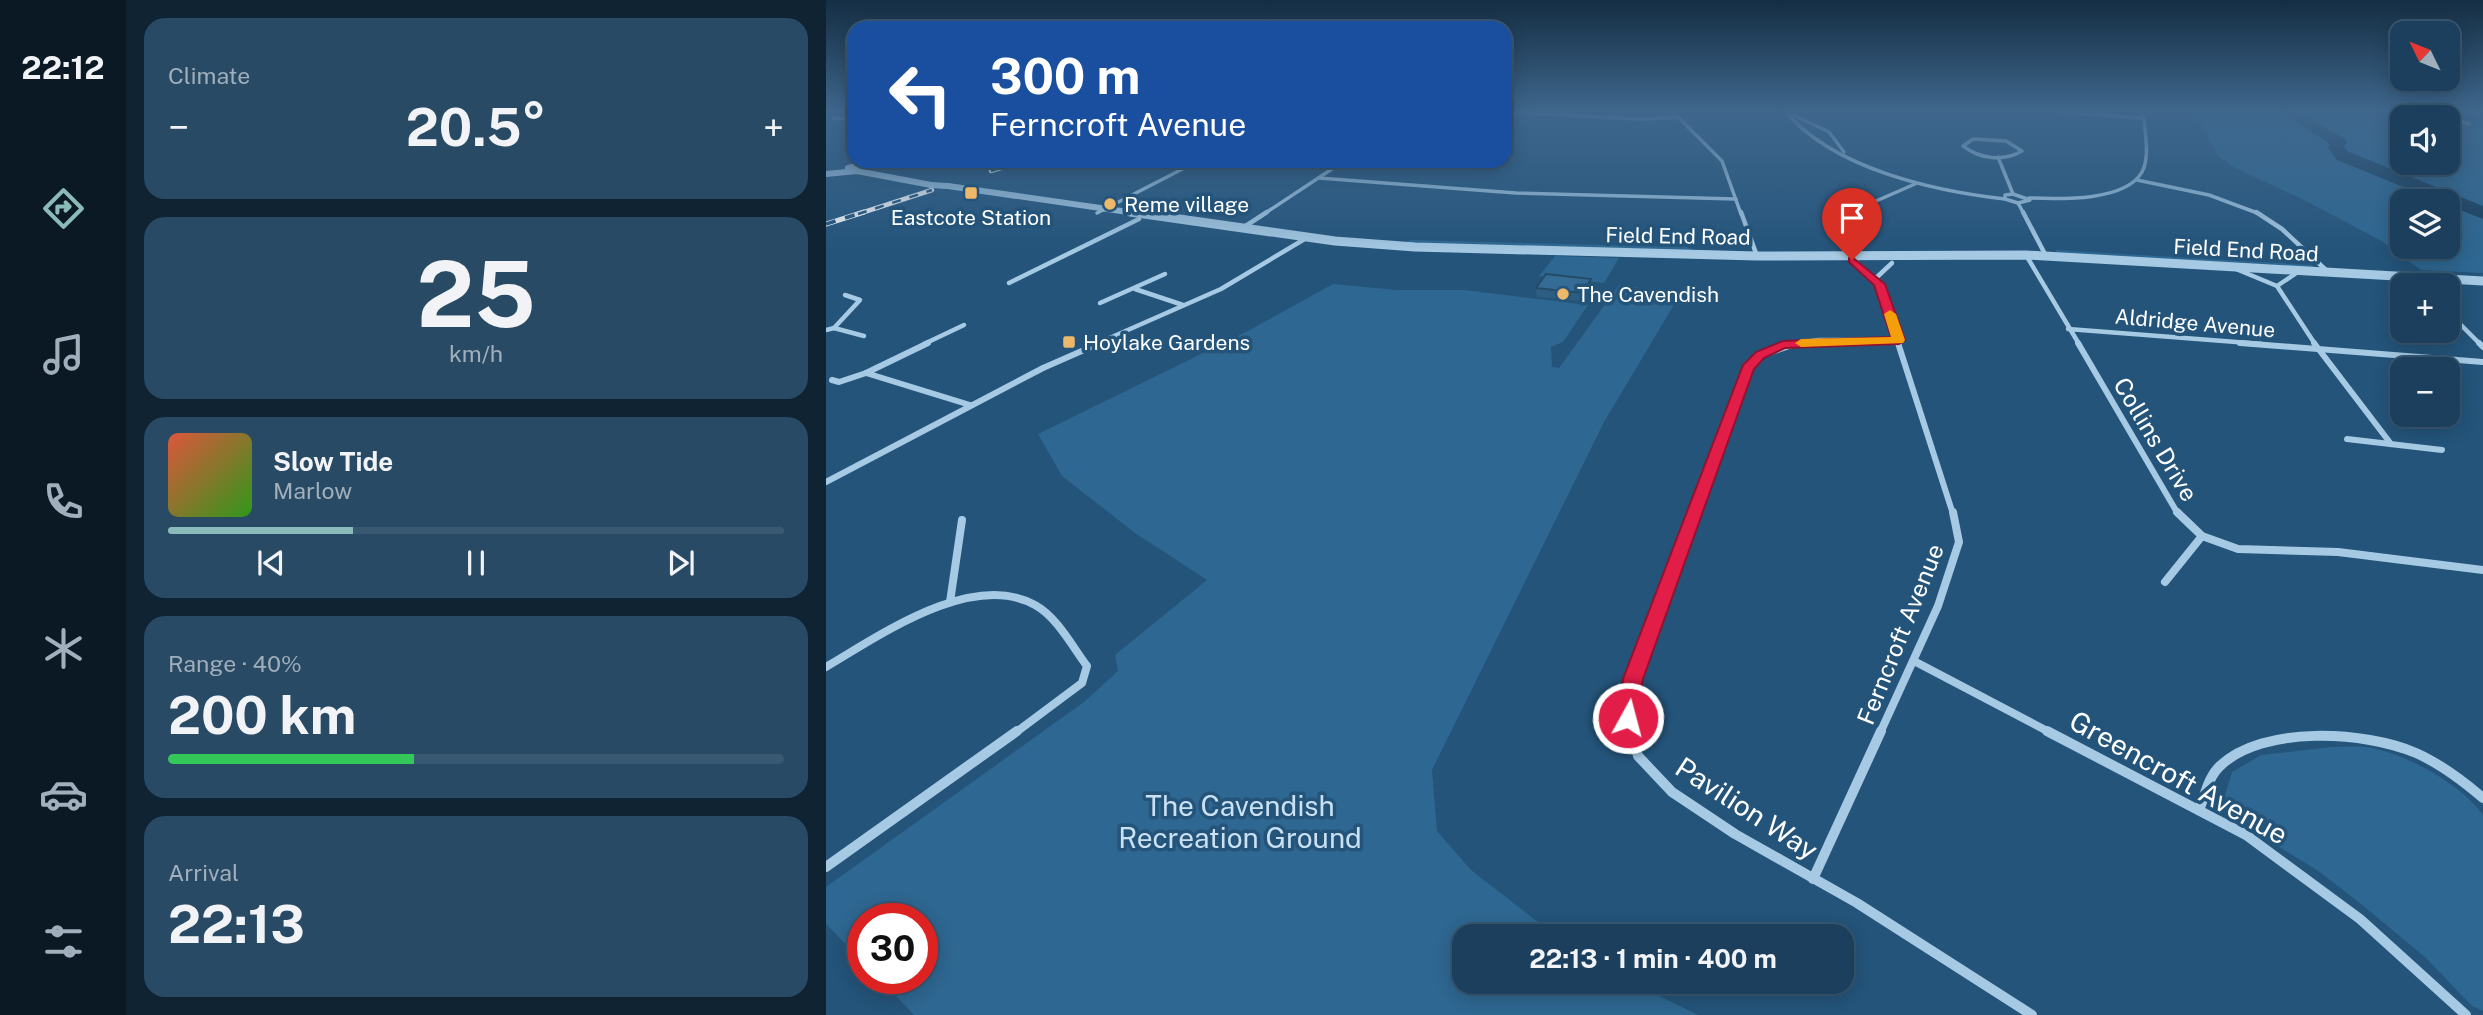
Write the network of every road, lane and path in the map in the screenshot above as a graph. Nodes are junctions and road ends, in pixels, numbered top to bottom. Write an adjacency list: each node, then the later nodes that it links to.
1 (1720, 159): 15 (street)
2 (1856, 159): 12 (street)
3 (1999, 159): 13 (street)
4 (2144, 159): 11 (street)
5 (851, 168): 9 (street)
6 (1184, 168): 19 (street)
7 (1334, 168): 10 (street)
8 (826, 173): 9 (street)
9 (836, 173): 19 (street, Field End Road, bridge)
10 (1319, 178): 15 (street); 22 (street)
11 (2137, 180): 14 (street); 31 (street)
12 (1915, 184): 16 (street); 17 (street)
13 (2013, 194): 14 (street); 16 (street)
14 (2029, 198): 18 (street)
15 (1737, 199): 25 (street)
16 (2005, 199): 18 (street)
17 (1876, 201)
18 (2018, 202): 27 (street)
19 (1109, 207): 20 (street); 22 (street, Field End Road)
20 (1097, 213)
21 (1139, 219): 35 (street)
22 (1244, 227): 23 (street, Field End Road)
23 (1308, 237): 25 (street, Field End Road); 40 (street)
24 (2026, 255): 26 (street, Field End Road); 27 (street, Field End Road); 44 (street, Collins Drive)
25 (1757, 256): 26 (street, Field End Road)
26 (1850, 256): 33 (street, Ferncroft Avenue)
27 (2046, 256): 29 (street, Field End Road)
28 (1892, 263): 33 (street)
29 (2233, 267): 30 (street, Field End Road); 36 (street)
30 (2294, 270): 31 (street, Field End Road); 36 (street)
31 (2328, 272): 34 (street, Field End Road)
32 (1165, 274): 37 (street)
33 (1876, 278): 47 (street, Ferncroft Avenue)
34 (2483, 281)
35 (1009, 283)
36 (2277, 286): 49 (street)
37 (1134, 288): 39 (street); 40 (street)
38 (845, 295): 43 (street)
39 (1100, 303)
40 (1184, 306): 53 (street)
41 (2460, 324): 48 (street)
42 (964, 326): 51 (street)
43 (834, 328): 45 (street); 46 (street)
44 (2068, 328): 49 (street, Aldridge Avenue); 59 (street, Collins Drive)
45 (826, 330)
46 (864, 336)
47 (1899, 340): 63 (street, Ferncroft Avenue); 68 (street, Pavilion Way)
48 (2483, 347)
49 (2318, 349): 50 (street, Aldridge Avenue); 55 (street)
50 (2483, 362)
51 (866, 373): 52 (street); 53 (street)
52 (832, 380)
53 (971, 405): 57 (street)
54 (2347, 439): 55 (street)
55 (2391, 444): 56 (street)
56 (2442, 450)
57 (826, 482)
58 (962, 520): 62 (street)
59 (2202, 536): 60 (street, Collins Drive); 61 (street)
60 (2483, 570)
61 (2165, 582)
62 (950, 602): 64 (street); 67 (street)
63 (1914, 660): 66 (street, Greencroft Avenue); 68 (street, Ferncroft Avenue)
64 (826, 667)
65 (2483, 799): 66 (street)
66 (2199, 810): 70 (street, Greencroft Avenue)
67 (826, 867)
68 (1813, 879): 69 (street, Pavilion Way)
69 (2032, 1015)
70 (2466, 1015)

